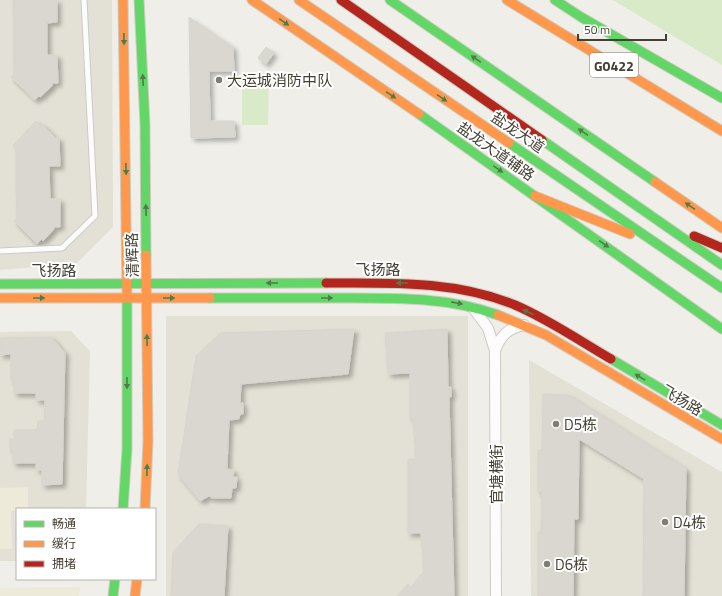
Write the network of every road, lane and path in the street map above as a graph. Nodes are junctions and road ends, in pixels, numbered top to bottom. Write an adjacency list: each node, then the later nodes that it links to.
1 (84, 0): 17 (lane)
2 (123, 0): 20 (main road, 清辉路, one-way to 20)
3 (139, 0): 21 (main road, 清辉路, one-way to 3)
4 (252, 0): 12 (main road, 盐龙大道辅路, one-way to 12)
5 (299, 0): 15 (main road, 盐龙大道, one-way to 15)
6 (341, 0): 13 (main road, 盐龙大道)
7 (390, 0): 14 (main road, one-way to 7)
8 (507, 0): 11 (main road, G0422)
9 (556, 0): 10 (main road, G0422)
10 (722, 98)
11 (722, 131)
12 (536, 196): 15 (main road); 28 (main road, 盐龙大道辅路, one-way to 28)
13 (651, 217): 16 (main road); 18 (main road, 盐龙大道)
14 (722, 228)
15 (664, 248): 22 (main road, 盐龙大道)
16 (722, 248)
17 (0, 251)
18 (722, 265)
19 (0, 284): 20 (main road, 飞扬路)
20 (127, 284): 21 (main road, 飞扬路); 24 (main road, 清辉路)
21 (146, 284): 25 (main road, 清辉路); 30 (main road, 飞扬路, one-way to 21)
22 (722, 288)
23 (0, 298): 24 (main road, 飞扬路, one-way to 24)
24 (127, 298): 25 (main road, 飞扬路); 32 (main road, 清辉路, one-way to 32)
25 (146, 298): 26 (main road, 飞扬路, one-way to 26); 33 (main road, 清辉路, one-way to 25)
26 (472, 307): 27 (main road, 飞扬路); 29 (street, 官塘横街)
27 (524, 325): 29 (street, 官塘横街); 31 (main road, 飞扬路)
28 (722, 329)
29 (495, 351): 38 (street, 官塘横街)
30 (722, 425)
31 (722, 439)
32 (123, 508)
33 (145, 508)
34 (115, 580): 36 (main road)
35 (137, 580): 37 (main road)
36 (112, 596)
37 (135, 596)
38 (496, 596)

